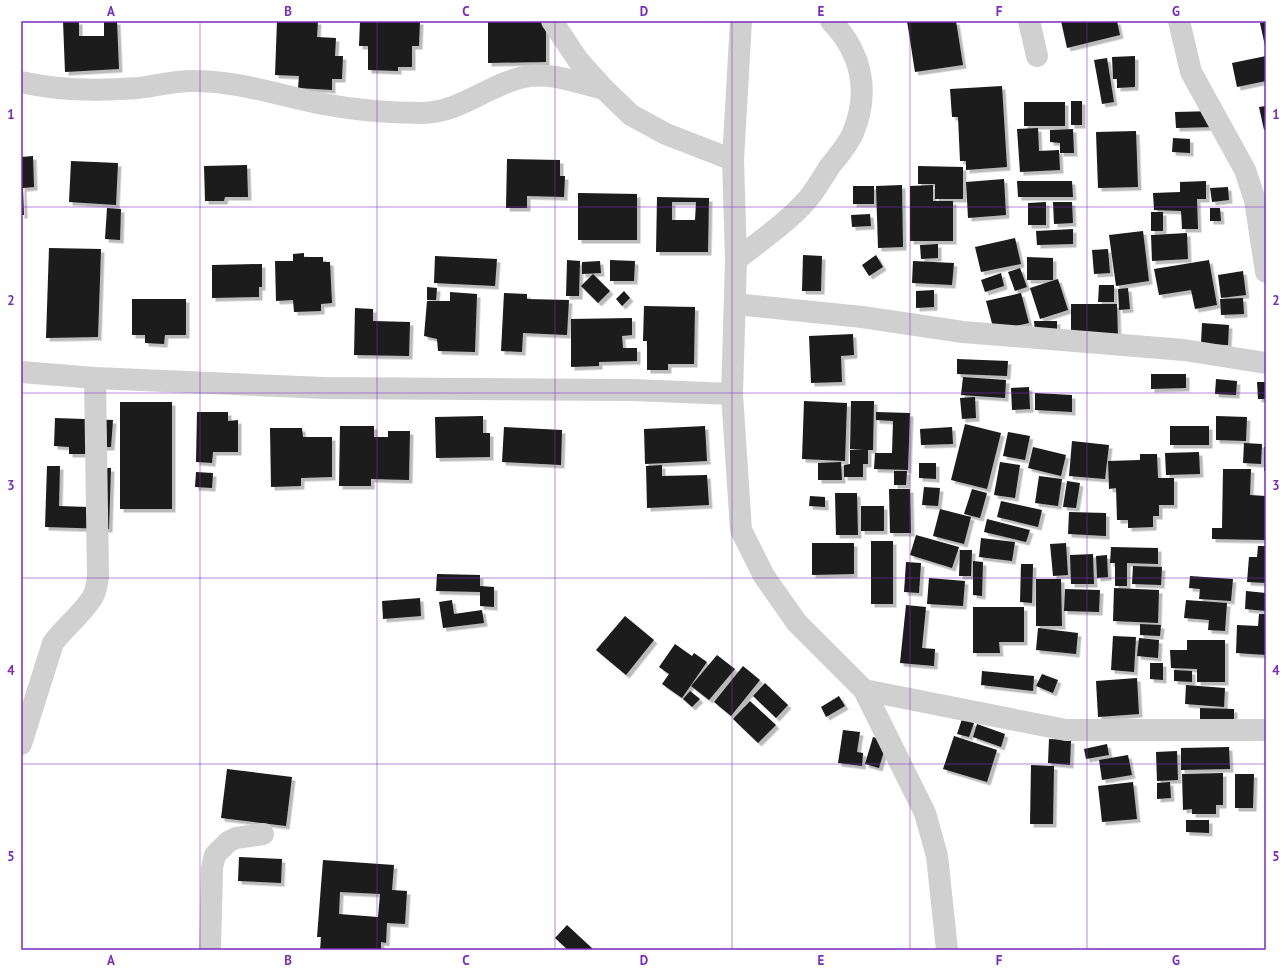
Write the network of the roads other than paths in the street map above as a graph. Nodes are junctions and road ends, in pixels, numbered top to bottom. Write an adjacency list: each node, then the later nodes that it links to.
1 (552, 21): 8 (street)
2 (741, 21): 9 (street)
3 (831, 21): 10 (street)
4 (1029, 21): 6 (street)
5 (1179, 21): 11 (street)
6 (1037, 56)
7 (21, 82): 8 (street)
8 (604, 89): 9 (street)
9 (733, 160): 10 (street)
10 (736, 260): 12 (street)
11 (1266, 272)
12 (735, 304): 13 (street); 16 (street)
13 (1266, 363)
14 (21, 372): 15 (street)
15 (95, 378): 16 (street); 19 (street)
16 (732, 394): 17 (street)
17 (864, 690): 18 (street); 22 (street)
18 (1266, 730)
19 (21, 744)
20 (263, 834): 21 (street)
21 (210, 950)
22 (947, 950)

